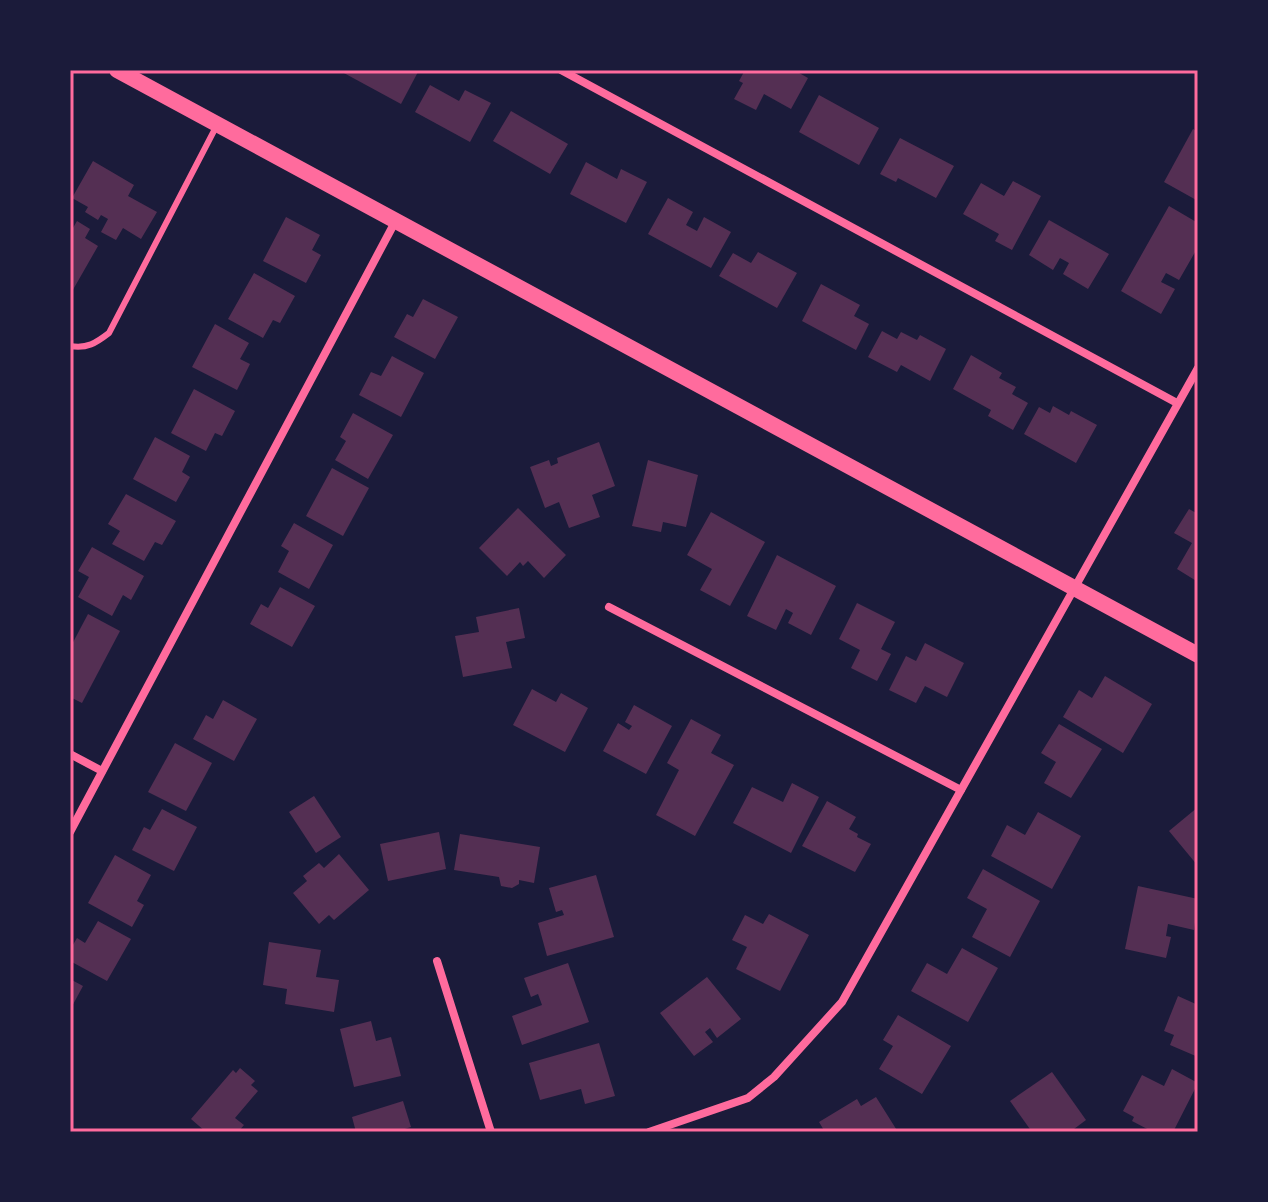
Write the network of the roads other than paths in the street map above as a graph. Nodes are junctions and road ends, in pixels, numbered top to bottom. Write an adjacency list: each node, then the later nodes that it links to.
1 (117, 70): 3 (main road)
2 (561, 70): 7 (street)
3 (217, 125): 4 (main road); 5 (lane)
4 (395, 222): 8 (main road); 12 (street)
5 (70, 346)
6 (1198, 368): 7 (street)
7 (1177, 403): 8 (street)
8 (1075, 589): 10 (main road); 13 (street)
9 (609, 607): 13 (street)
10 (1198, 655)
11 (70, 754): 12 (street)
12 (102, 771): 14 (street)
13 (961, 790): 17 (street)
14 (70, 832)
15 (437, 961): 16 (street)
16 (491, 1132)
17 (649, 1132)

